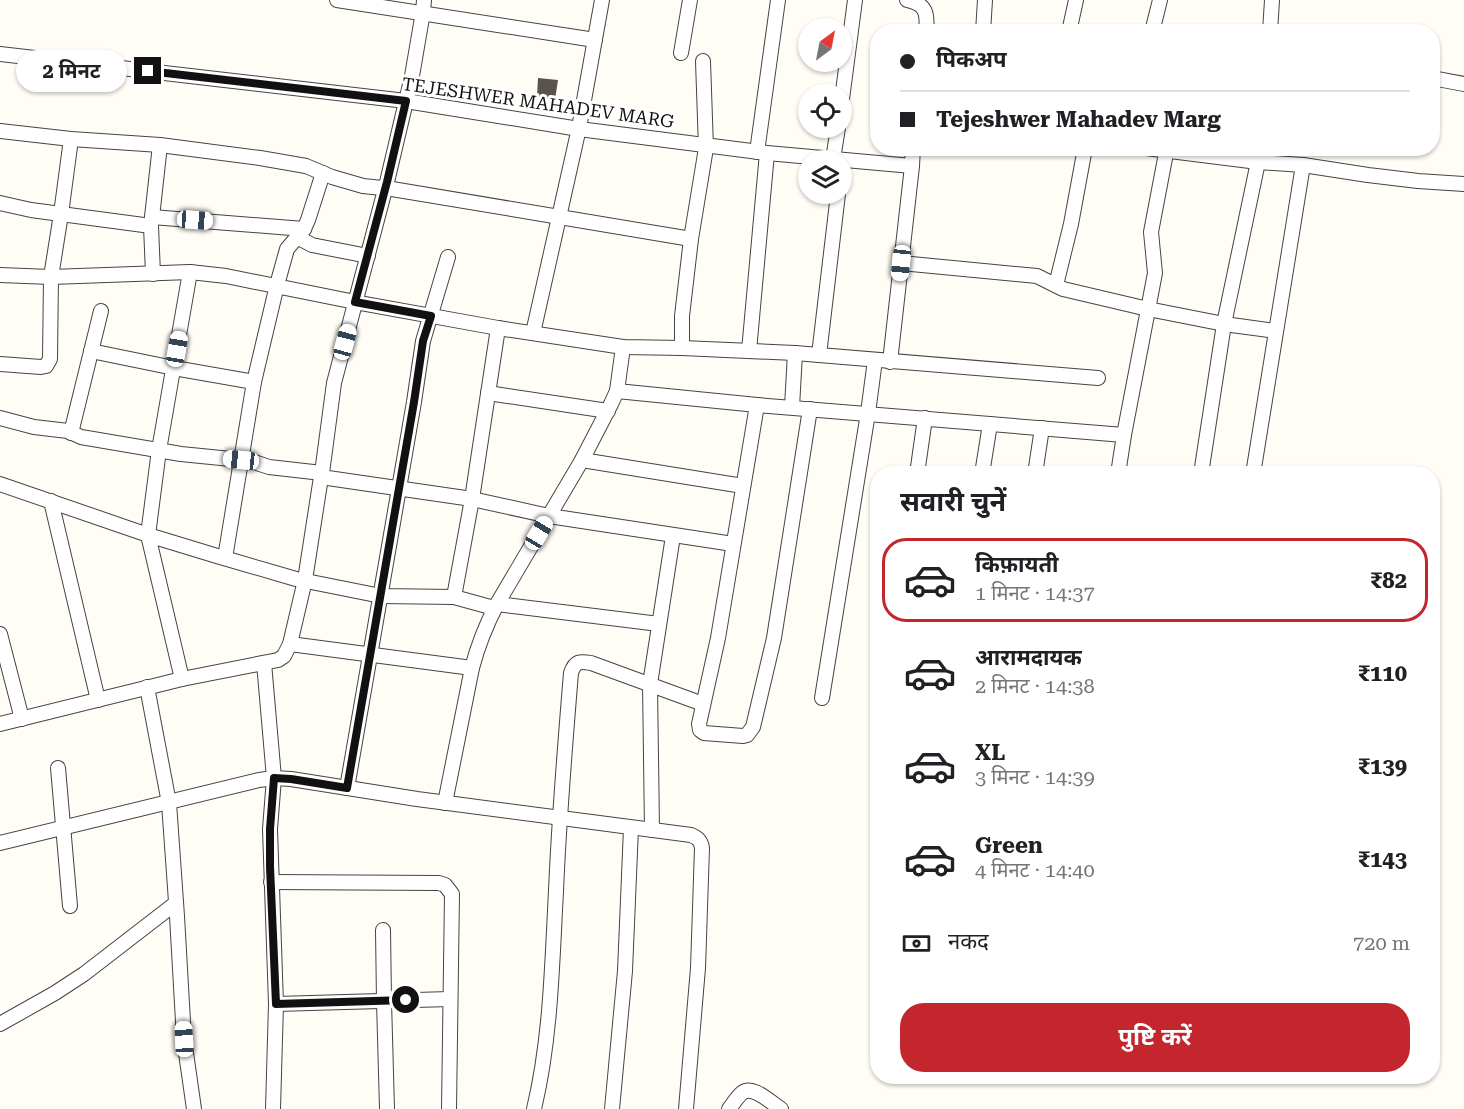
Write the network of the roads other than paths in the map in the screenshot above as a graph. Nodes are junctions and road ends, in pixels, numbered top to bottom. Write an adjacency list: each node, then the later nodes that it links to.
1 (337, 0): 12 (street)
2 (602, 0): 18 (street)
3 (690, 0): 19 (street)
4 (778, 0): 31 (street)
5 (855, 0): 23 (street)
6 (907, 0): 11 (street)
7 (985, 0): 14 (street)
8 (1076, 0): 15 (street)
9 (1160, 0): 16 (street)
10 (1272, 0): 17 (street)
11 (922, 3): 13 (street)
12 (423, 6): 18 (street); 25 (street)
13 (927, 24)
14 (984, 24)
15 (1071, 24)
16 (1154, 24)
17 (1270, 24)
18 (595, 40): 26 (street)
19 (681, 53)
20 (0, 54): 25 (street, TEJESHWER MAHADEV MARG)
21 (703, 60): 30 (street)
22 (1440, 80): 24 (street)
23 (844, 84)
24 (1464, 84)
25 (406, 101): 26 (street, TEJESHWER MAHADEV MARG); 43 (street)
26 (579, 129): 30 (street, TEJESHWER MAHADEV MARG); 47 (street)
27 (0, 130): 28 (street)
28 (71, 139): 29 (street); 46 (street)
29 (160, 145): 41 (street); 48 (street)
30 (705, 145): 31 (street, TEJESHWER MAHADEV MARG); 50 (street)
31 (762, 152): 32 (street, TEJESHWER MAHADEV MARG); 71 (street)
32 (798, 156)
33 (913, 156): 40 (street)
34 (1084, 156): 59 (street)
35 (1165, 156): 61 (street)
36 (1258, 156): 64 (street)
37 (1262, 156): 39 (street)
38 (852, 161): 40 (street, TEJESHWER MAHADEV MARG)
39 (1303, 165): 42 (street); 66 (street)
40 (912, 166): 53 (street)
41 (323, 173): 43 (street); 49 (street)
42 (1464, 184)
43 (385, 188): 47 (street); 51 (street)
44 (0, 203): 46 (street)
45 (837, 204): 73 (street)
46 (61, 214): 48 (street); 57 (street)
47 (560, 218): 50 (street); 67 (street)
48 (151, 222): 49 (street); 55 (street)
49 (301, 233): 51 (street); 58 (street)
50 (692, 239): 69 (street)
51 (368, 256): 60 (street)
52 (448, 257): 63 (street)
53 (901, 263): 59 (street); 75 (street)
54 (190, 272): 55 (street); 58 (street); 77 (street)
55 (153, 274): 57 (street)
56 (0, 275): 57 (street)
57 (51, 277): 76 (street)
58 (277, 285): 60 (street); 79 (street)
59 (1056, 285): 61 (street)
60 (355, 302): 63 (street); 94 (street)
61 (1148, 309): 64 (street); 92 (street)
62 (101, 311): 70 (street)
63 (431, 316): 65 (street); 104 (street)
64 (1224, 324): 66 (street); 100 (street)
65 (498, 328): 67 (street); 81 (street)
66 (1276, 332): 101 (street)
67 (533, 333): 68 (street)
68 (623, 347): 69 (street); 80 (street)
69 (682, 348): 71 (street)
70 (91, 351): 77 (street); 91 (street)
71 (749, 351): 72 (street)
72 (795, 353): 73 (street); 83 (street)
73 (819, 355): 74 (street)
74 (875, 360): 75 (street); 86 (street)
75 (890, 362): 78 (street)
76 (0, 364)
77 (174, 368): 79 (street); 93 (street)
78 (1098, 378)
79 (254, 382): 94 (street)
80 (617, 391): 82 (street); 85 (street)
81 (488, 393): 85 (street); 105 (street)
82 (757, 405): 83 (street); 103 (street)
83 (792, 407): 84 (street)
84 (810, 409): 86 (street); 127 (street)
85 (608, 411): 95 (street)
86 (868, 414): 88 (street); 125 (street)
87 (0, 418): 91 (street)
88 (925, 418): 89 (street); 96 (street)
89 (990, 424): 90 (street); 97 (street)
90 (1042, 428): 92 (street); 98 (street)
91 (71, 433): 93 (street)
92 (1124, 435): 99 (street)
93 (159, 450): 94 (street); 108 (street)
94 (241, 460): 111 (street)
95 (582, 460): 103 (street); 107 (street)
96 (917, 466)
97 (983, 466)
98 (1036, 466)
99 (1119, 466)
100 (1202, 466)
101 (1254, 466)
102 (0, 484): 106 (street)
103 (743, 486): 110 (street)
104 (399, 489): 105 (street); 112 (street); 113 (street)
105 (472, 499): 107 (street); 114 (street)
106 (51, 501): 108 (street); 126 (street)
107 (549, 516): 109 (street); 115 (street)
108 (148, 535): 111 (street); 122 (street)
109 (673, 536): 110 (street); 116 (street)
110 (733, 544): 127 (street)
111 (225, 558): 112 (street)
112 (304, 580): 113 (street); 118 (street)
113 (381, 596): 114 (street); 119 (street)
114 (454, 597): 115 (street)
115 (496, 606): 116 (street); 121 (street)
116 (659, 624): 123 (street)
117 (0, 634): 128 (street)
118 (290, 644): 119 (street); 120 (street)
119 (370, 655): 121 (street); 132 (street)
120 (264, 663): 122 (street); 131 (street)
121 (472, 668): 134 (street)
122 (183, 679): 124 (street)
123 (650, 684): 127 (street); 135 (street); 138 (street)
124 (147, 687): 126 (street); 133 (street)
125 (822, 698)
126 (98, 700): 128 (street)
127 (703, 704)
128 (22, 719): 129 (street)
129 (0, 724)
130 (58, 768): 136 (street)
131 (274, 778): 132 (street); 133 (street); 140 (street)
132 (347, 788): 134 (street)
133 (169, 803): 136 (street); 141 (street)
134 (445, 803): 135 (street)
135 (559, 819): 137 (street); 152 (street)
136 (63, 828): 139 (street); 142 (street)
137 (630, 828): 138 (street); 153 (street)
138 (652, 830): 154 (street)
139 (0, 843)
140 (271, 882): 144 (street); 146 (street)
141 (176, 903): 147 (street); 148 (street)
142 (70, 906)
143 (383, 930): 145 (street)
144 (450, 999): 145 (street); 151 (street)
145 (384, 1001): 146 (street); 150 (street)
146 (276, 1004): 149 (street)
147 (0, 1024)
148 (194, 1109)
149 (273, 1109)
150 (387, 1109)
151 (449, 1109)
152 (534, 1109)
153 (612, 1109)
154 (686, 1109)
155 (729, 1109): 156 (street)
156 (781, 1109)

